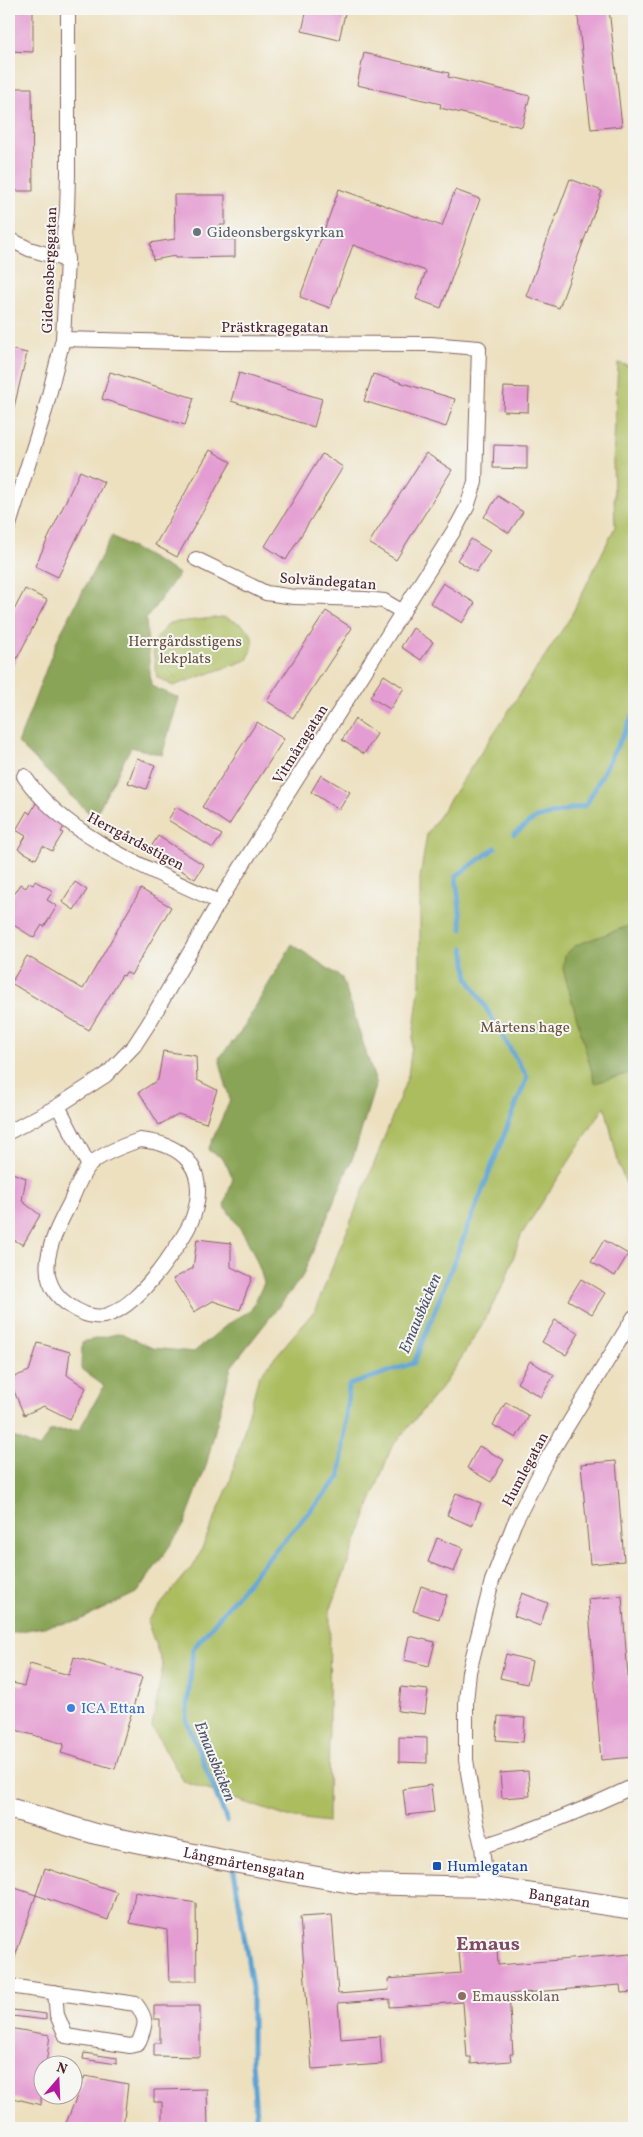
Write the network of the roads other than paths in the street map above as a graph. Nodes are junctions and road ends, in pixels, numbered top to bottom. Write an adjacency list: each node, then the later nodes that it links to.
1 (68, 9): 3 (street, Gideonsbergsgatan)
2 (9, 238): 3 (street)
3 (67, 260): 4 (street, Gideonsbergsgatan)
4 (63, 339): 5 (street, Prästkragegatan); 6 (street, Gideonsbergsgatan)
5 (479, 355): 8 (street, Vitmåragatan)
6 (9, 525)
7 (196, 559): 8 (street, Solvändegatan)
8 (403, 612): 10 (street, Vitmåragatan)
9 (24, 776): 10 (street, Herrgårdsstigen)
10 (219, 902): 11 (street, Vitmåragatan)
11 (58, 1106): 12 (street, Vitmåragatan); 13 (street)
12 (9, 1132)
13 (89, 1166): 13 (street)
14 (634, 1317): 17 (street, Humlegatan)
15 (634, 1786): 17 (street)
16 (9, 1809): 18 (street, Långmårtensgatan)
17 (482, 1846): 18 (street, Humlegatan)
18 (486, 1887): 19 (street, Bangatan)
19 (634, 1908)
20 (9, 1986): 21 (street)
21 (54, 1992): 21 (street)

